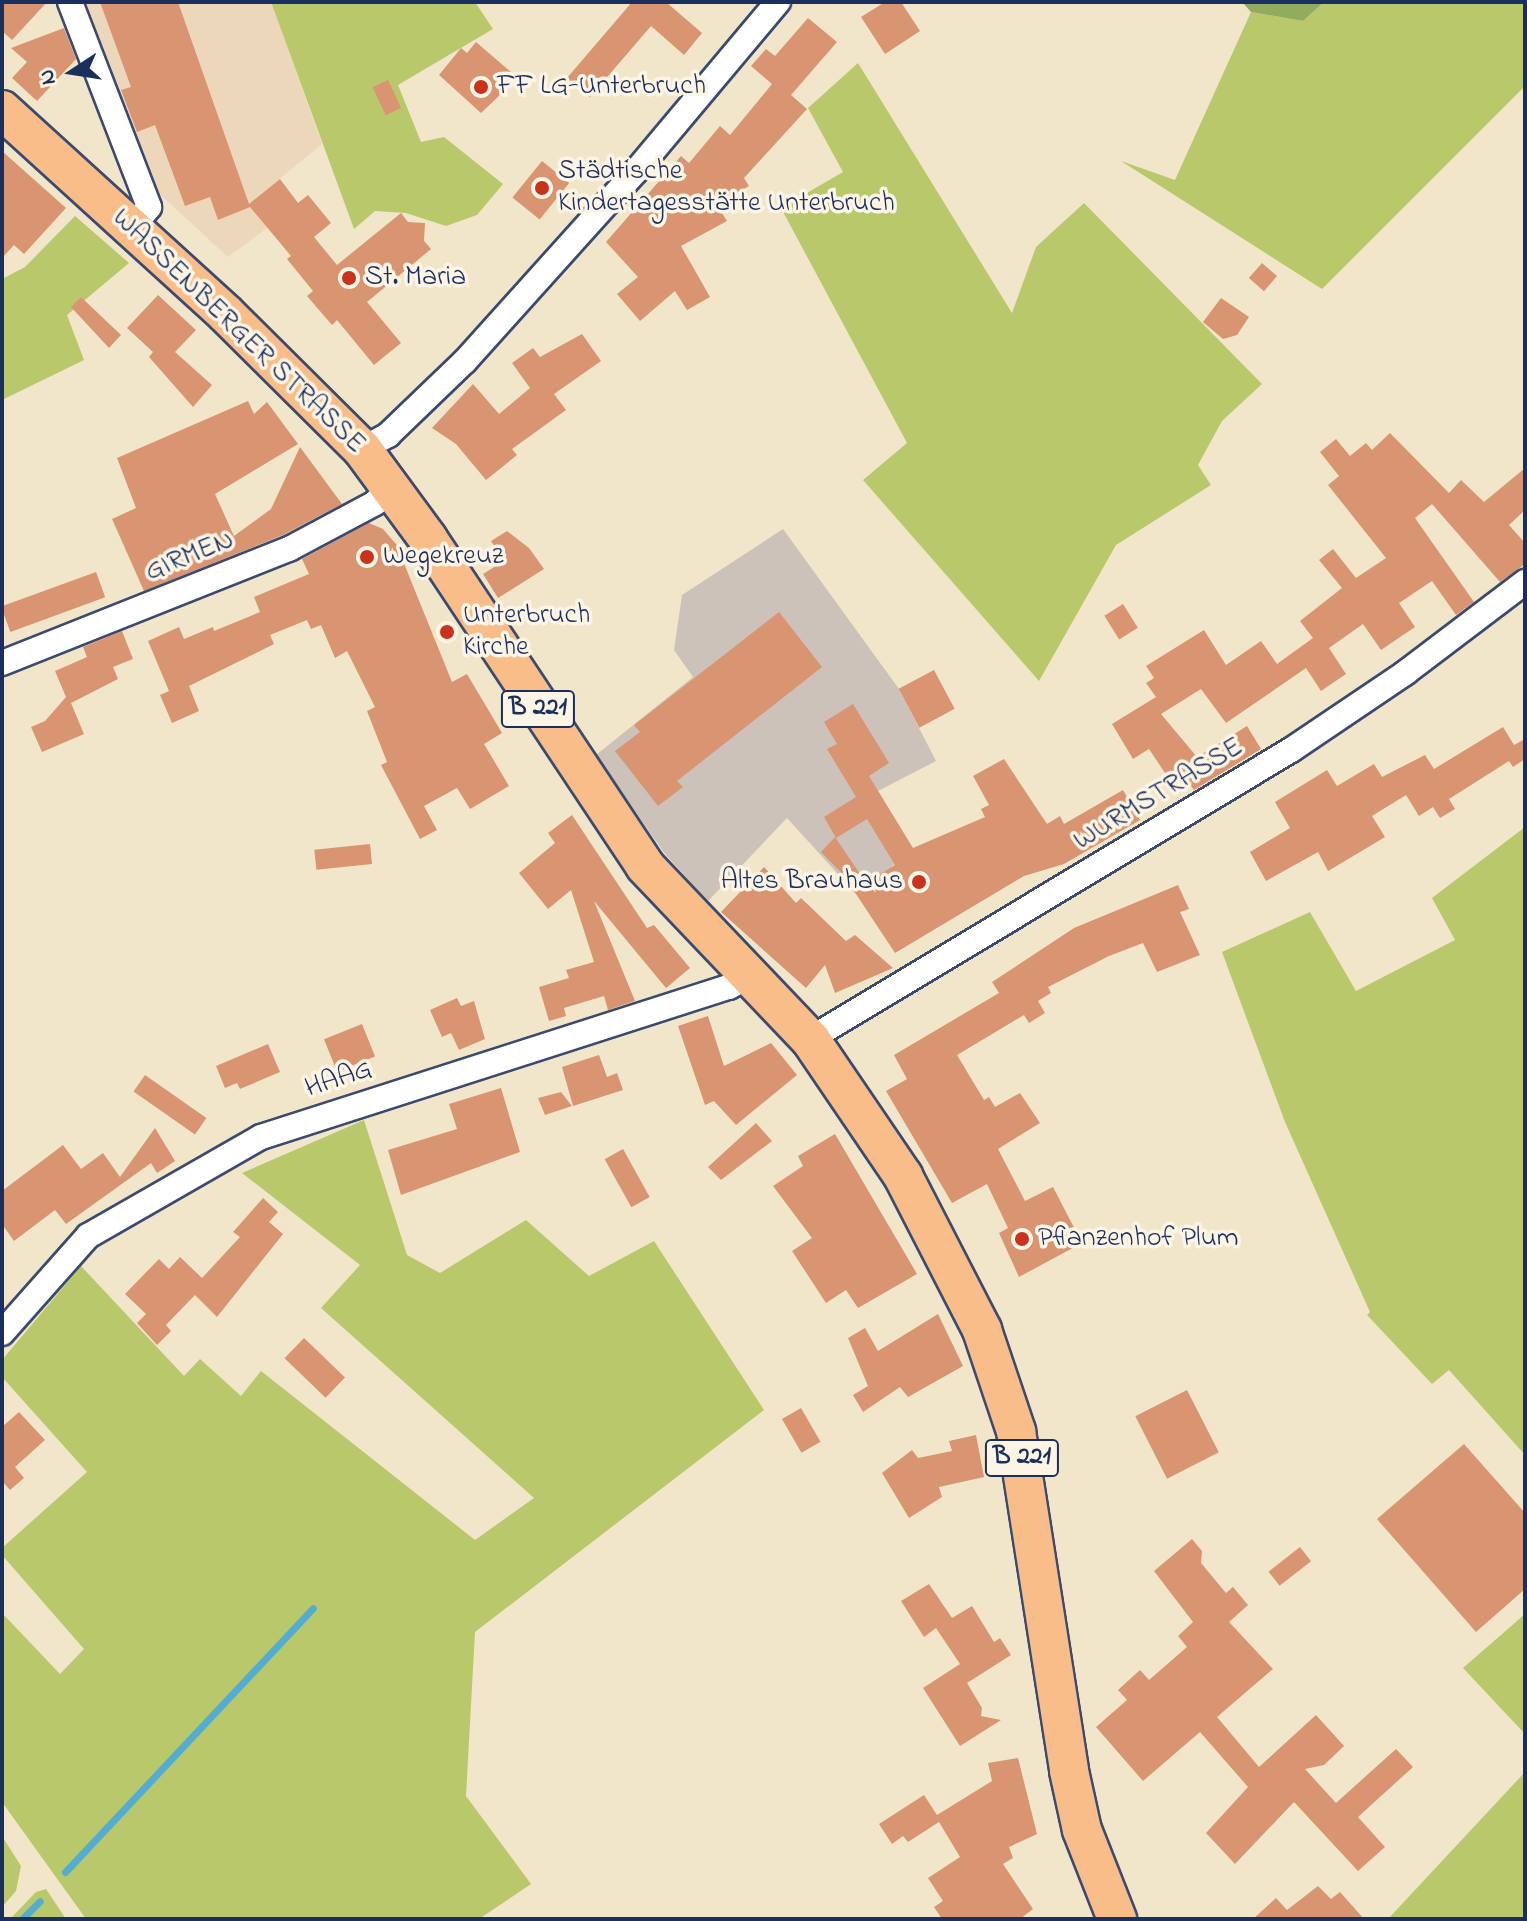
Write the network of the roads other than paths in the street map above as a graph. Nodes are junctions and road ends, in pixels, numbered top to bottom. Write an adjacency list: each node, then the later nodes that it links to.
1 (70, 2): 4 (street)
2 (778, 2): 5 (street)
3 (2, 110): 4 (main road, WASSENBERGER STRASSE / B 221)
4 (132, 228): 5 (main road, WASSENBERGER STRASSE / B 221)
5 (362, 449): 6 (main road, WASSENBERGER STRASSE / B 221)
6 (391, 486): 8 (street, GIRMEN); 9 (main road, WASSENBERGER STRASSE / B 221)
7 (1525, 582): 10 (street, WURMSTRASSE)
8 (2, 663)
9 (748, 976): 10 (main road, WASSENBERGER STRASSE / B 221); 11 (street, HAAG)
10 (810, 1039): 12 (main road, WASSENBERGER STRASSE / B 221)
11 (2, 1333)
12 (1117, 1919)

